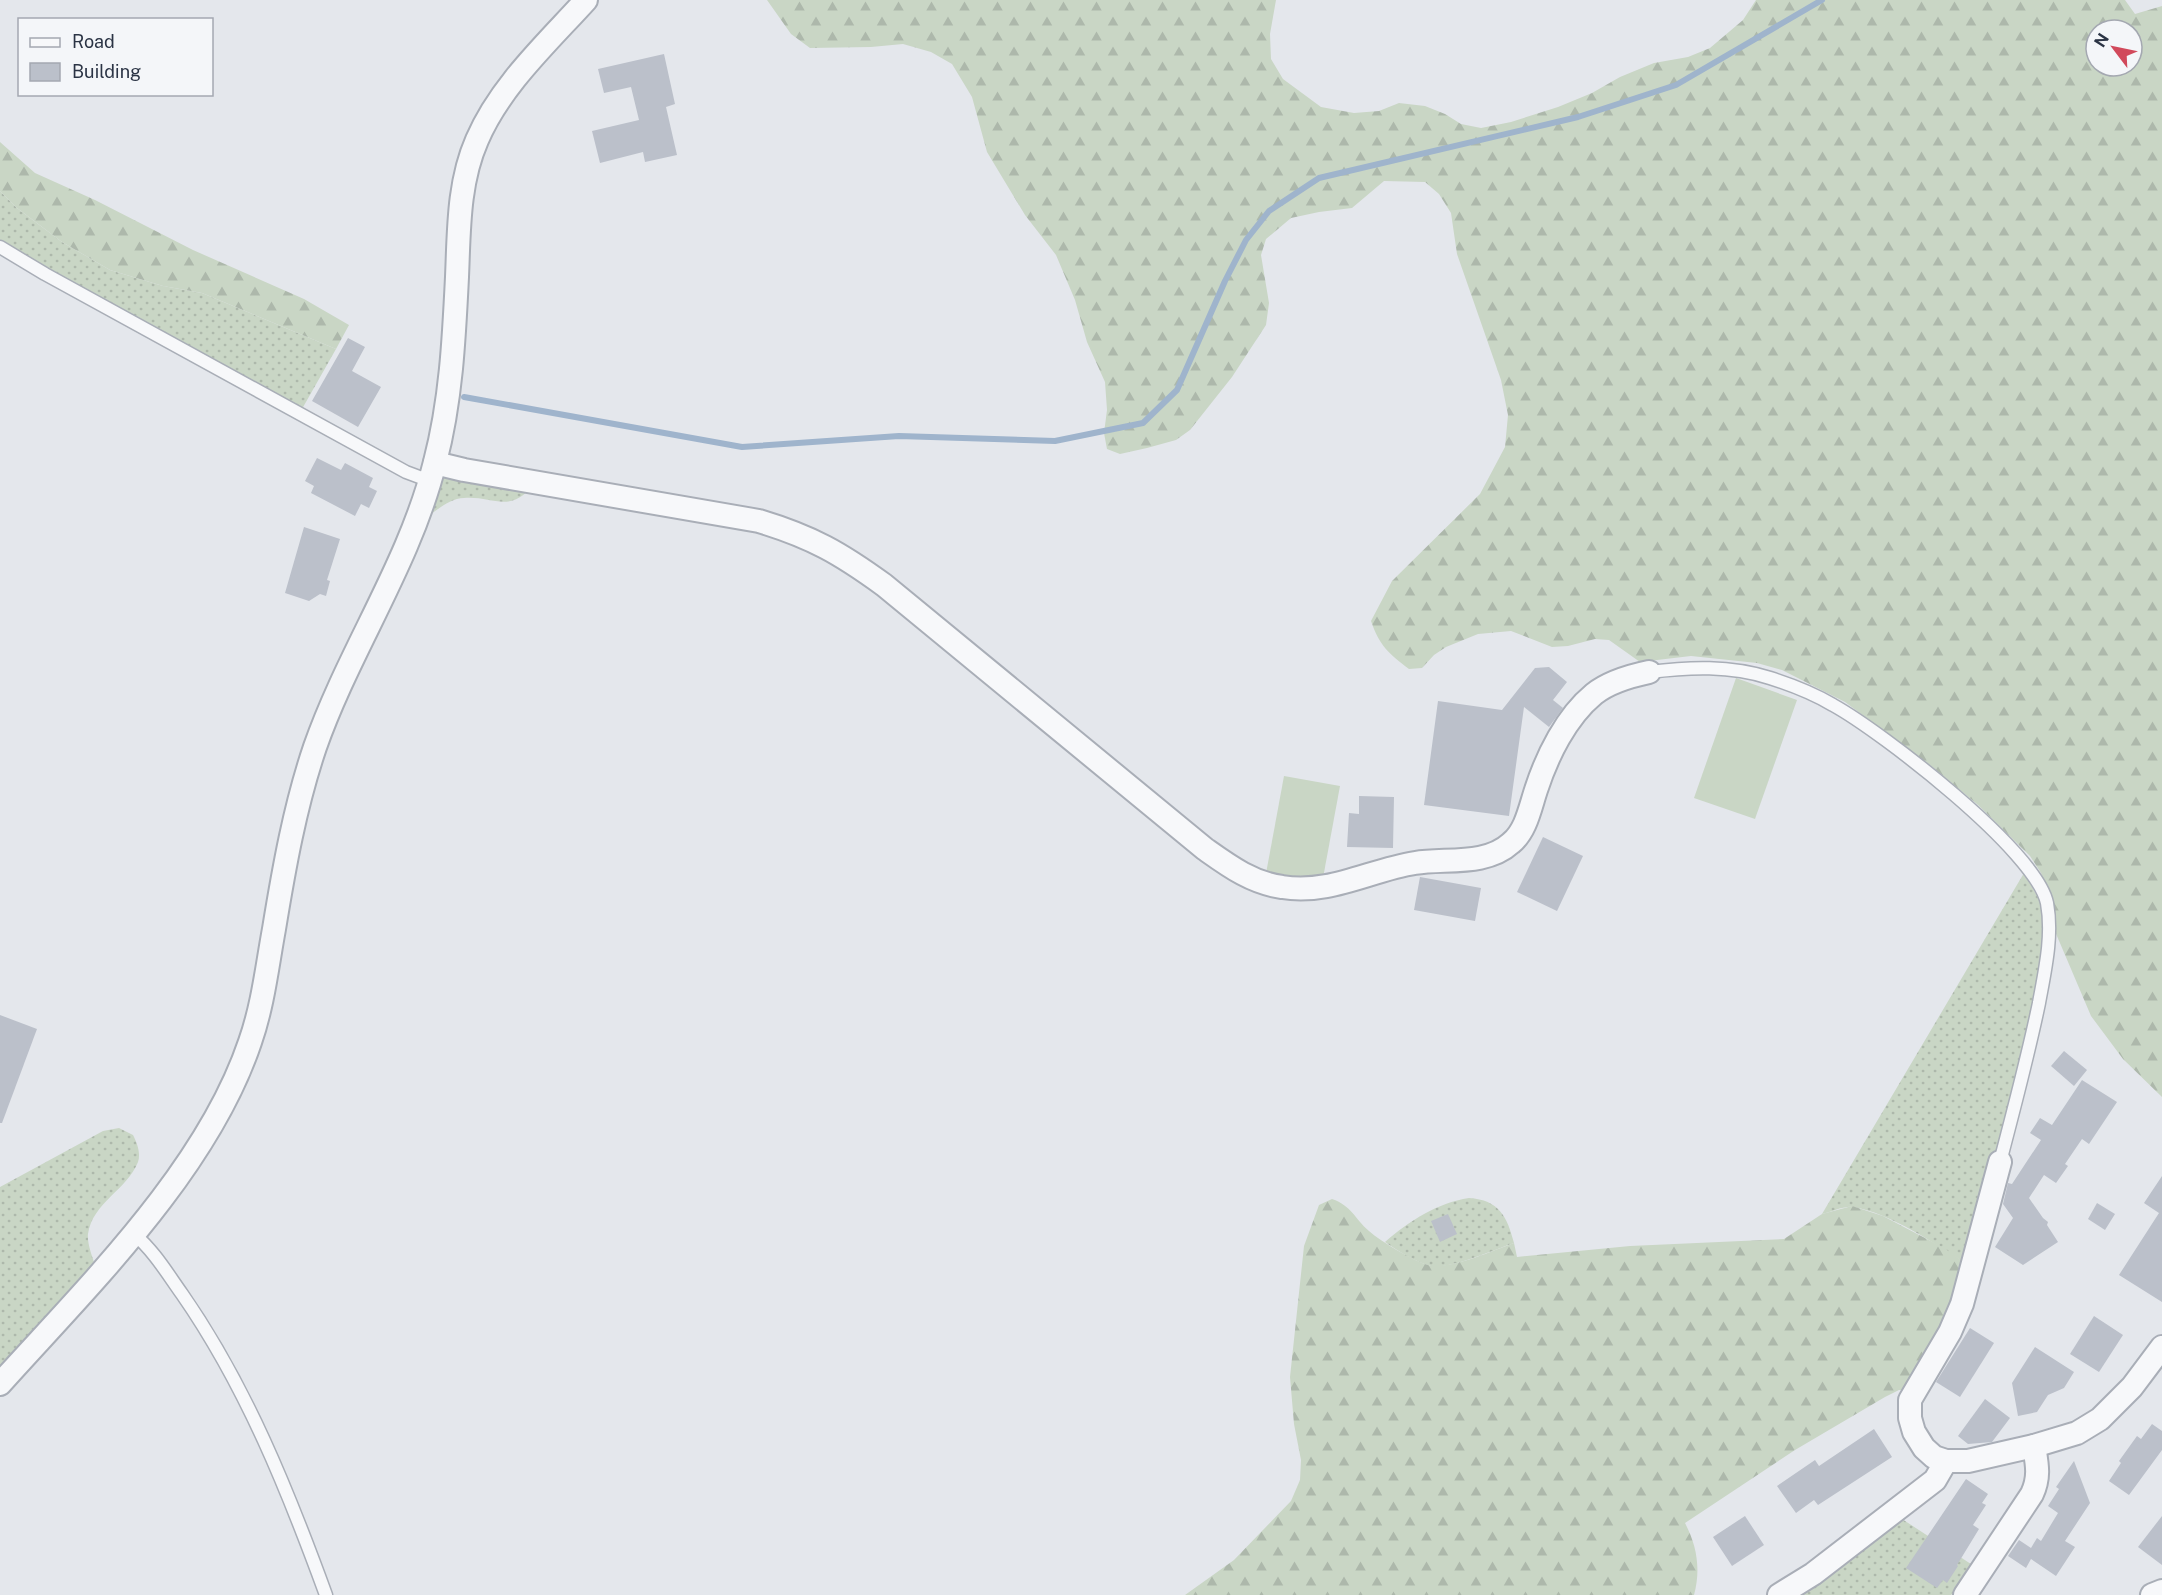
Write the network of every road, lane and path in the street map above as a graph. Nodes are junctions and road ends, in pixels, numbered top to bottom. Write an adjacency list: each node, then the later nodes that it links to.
1 (586, 0): 3 (street)
2 (0, 247): 3 (lane)
3 (433, 472): 4 (street); 6 (street)
4 (1648, 672): 5 (lane)
5 (2000, 1162): 10 (street)
6 (134, 1234): 8 (street); 12 (lane)
7 (2162, 1347): 9 (street)
8 (0, 1384)
9 (2034, 1446): 10 (street); 14 (street)
10 (1946, 1461): 13 (street)
11 (2162, 1591): 15 (street)
12 (326, 1595)
13 (1779, 1595)
14 (1965, 1595)
15 (2152, 1595)

